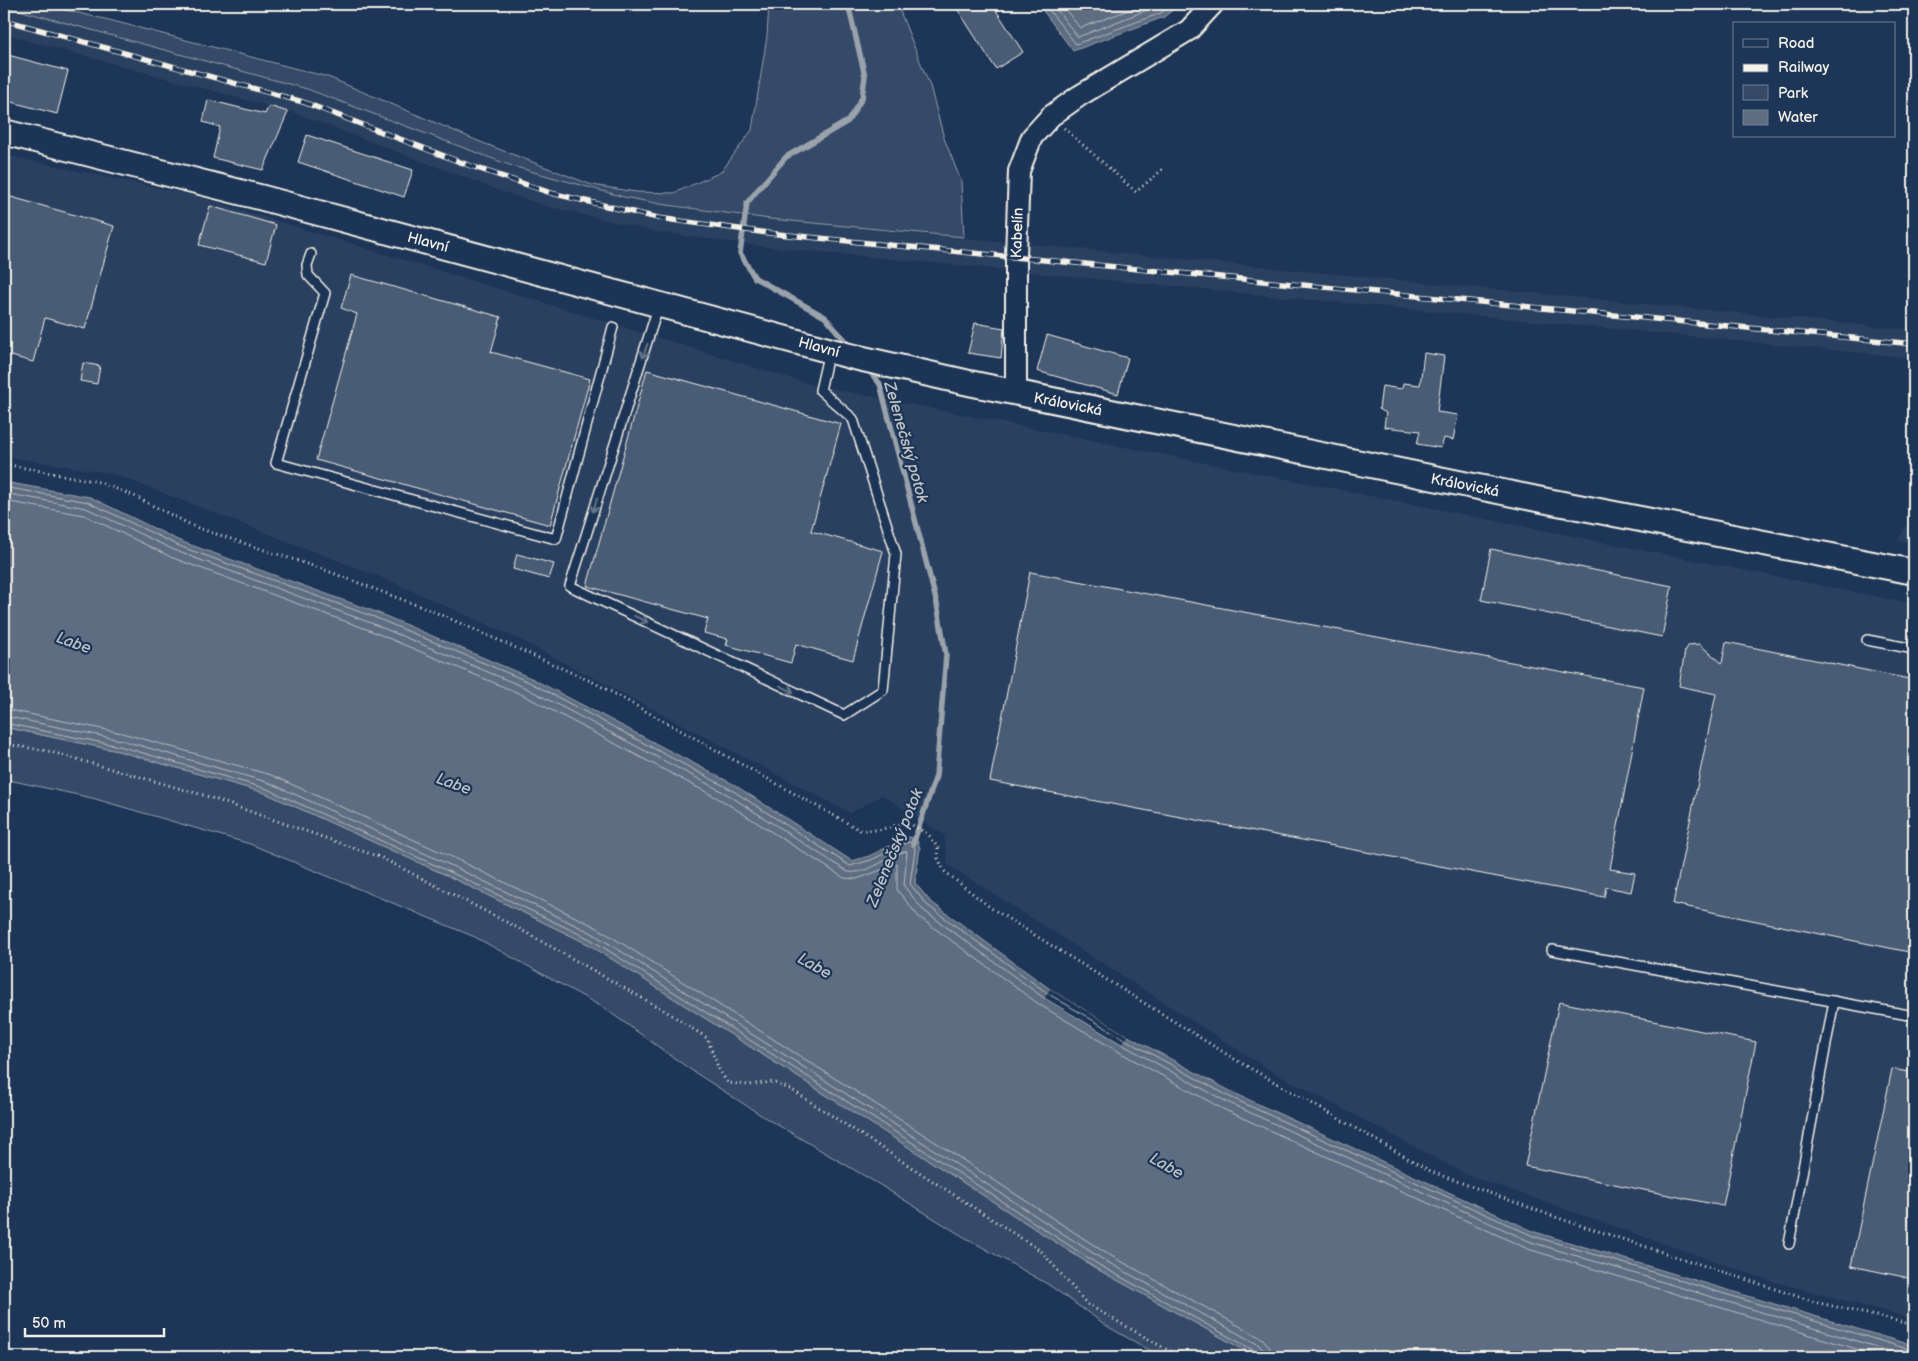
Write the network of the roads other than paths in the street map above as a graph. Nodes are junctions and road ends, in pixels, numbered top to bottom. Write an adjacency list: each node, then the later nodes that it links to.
1 (1213, 4): 8 (street, Kabelín)
2 (4, 132): 4 (main road, Hlavní)
3 (310, 254): 5 (lane)
4 (659, 304): 6 (main road, Hlavní); 6 (lane, one-way to 6)
5 (614, 327)
6 (840, 353): 7 (main road, Hlavní)
7 (900, 367): 8 (main road, Královická)
8 (1016, 394): 9 (main road, Královická)
9 (1914, 572)
10 (1867, 640): 11 (lane)
11 (1914, 649)
12 (1552, 950): 13 (lane)
13 (1834, 1001): 14 (lane); 15 (lane)
14 (1914, 1016)
15 (1789, 1244)

